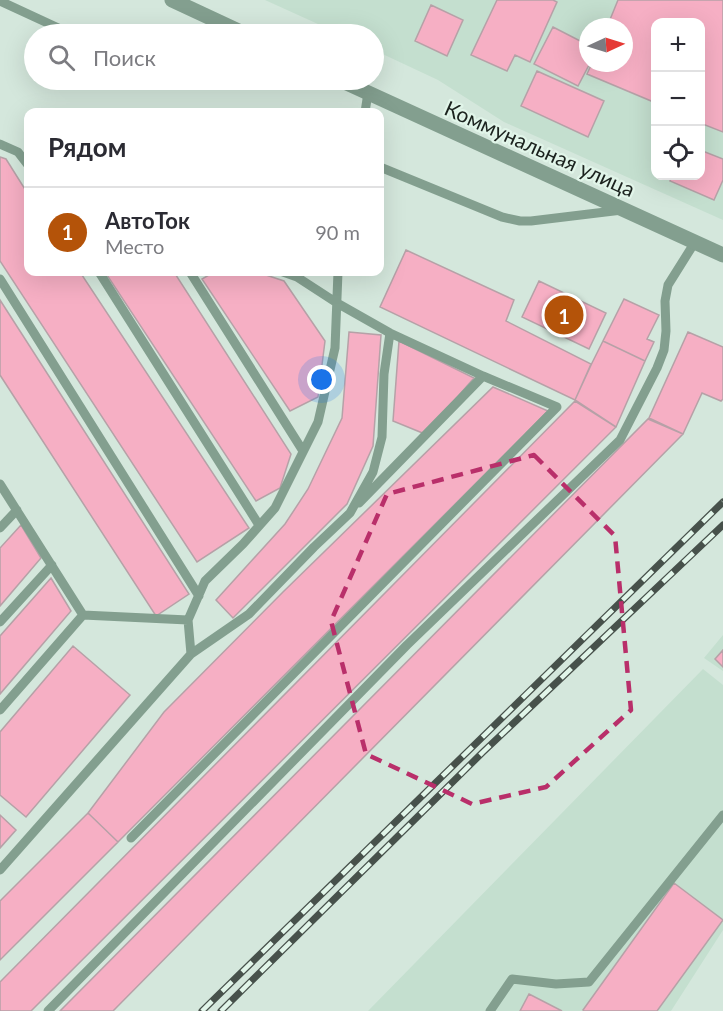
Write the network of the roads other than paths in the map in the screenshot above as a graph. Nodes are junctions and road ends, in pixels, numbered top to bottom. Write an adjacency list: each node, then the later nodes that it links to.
1 (1, 0): 3 (lane)
2 (172, 0): 4 (street)
3 (48, 24)
4 (224, 24)
5 (362, 90): 6 (street, Коммунальная улица)
6 (368, 93): 7 (lane); 11 (street, Коммунальная улица)
7 (366, 108)
8 (0, 144): 9 (lane)
9 (24, 160)
10 (384, 169): 11 (lane)
11 (624, 210): 12 (street, Коммунальная улица)
12 (695, 242): 13 (street, Коммунальная улица); 38 (lane)
13 (723, 255)
14 (102, 276): 26 (lane)
15 (193, 276): 22 (lane)
16 (294, 276): 19 (lane)
17 (338, 276): 19 (lane)
18 (0, 279): 29 (lane)
19 (337, 303): 20 (lane); 22 (lane)
20 (390, 333): 21 (lane); 25 (lane)
21 (483, 376): 25 (lane); 36 (lane)
22 (303, 451): 26 (lane)
23 (0, 484): 24 (lane)
24 (17, 510): 27 (lane); 28 (lane)
25 (350, 513): 33 (lane)
26 (259, 525): 29 (lane)
27 (0, 528)
28 (52, 565): 30 (lane); 32 (lane)
29 (199, 596): 31 (lane)
30 (83, 615): 31 (lane); 34 (lane)
31 (188, 620): 33 (lane)
32 (0, 622)
33 (191, 654): 37 (lane)
34 (0, 710)
35 (723, 815): 39 (lane)
36 (131, 838)
37 (0, 870)
38 (48, 1011)
39 (490, 1011)

